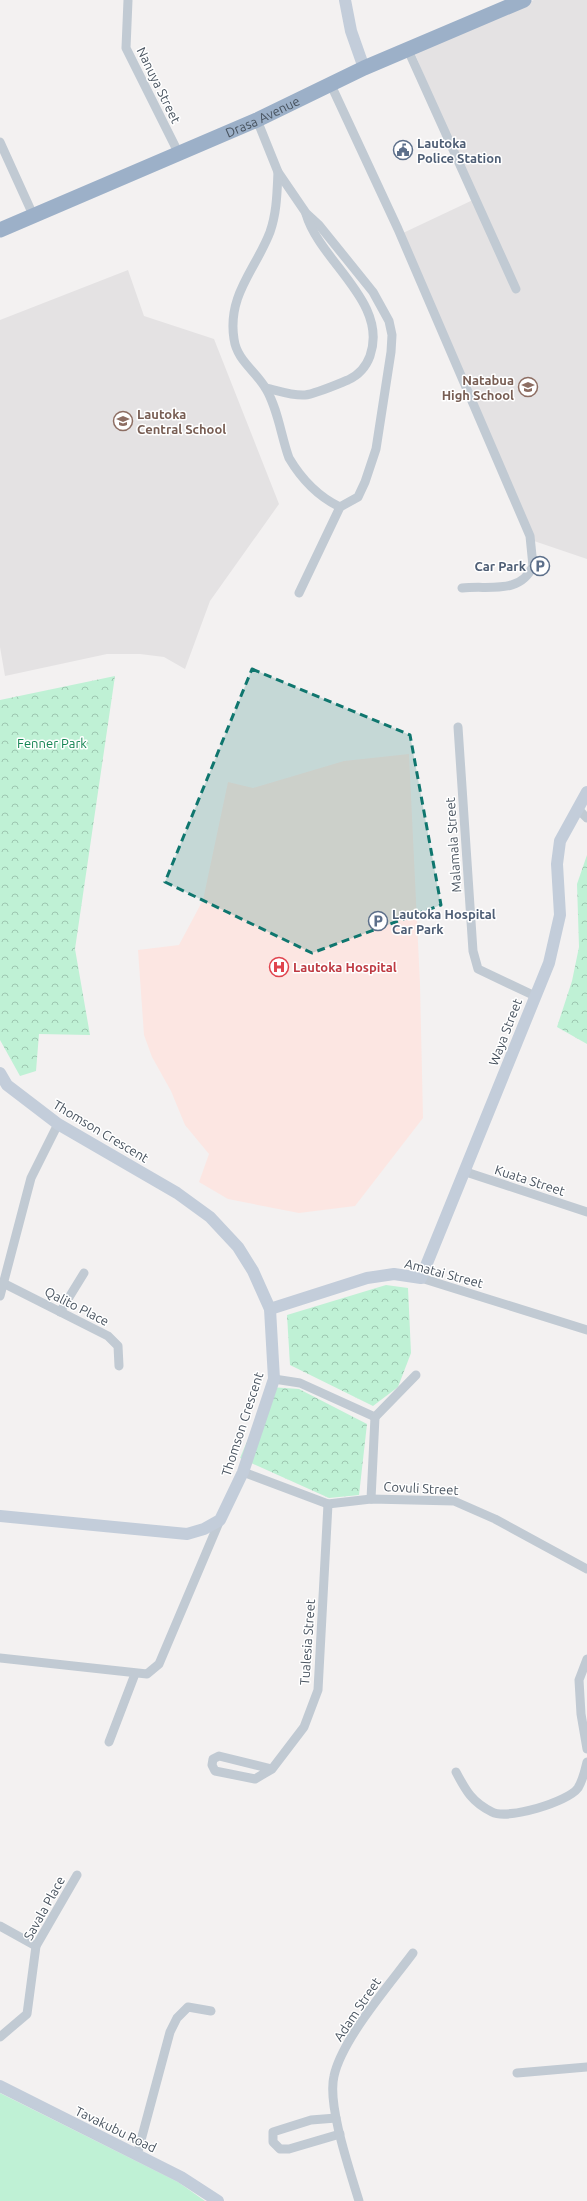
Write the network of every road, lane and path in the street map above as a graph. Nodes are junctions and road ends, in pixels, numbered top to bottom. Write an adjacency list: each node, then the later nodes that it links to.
1 (128, 0): 9 (street, Nanuya Street)
2 (345, 0): 5 (main road)
3 (524, 0): 4 (highway, Drasa Avenue)
4 (408, 50): 5 (highway, Drasa Avenue); 14 (street)
5 (364, 68): 6 (highway, Drasa Avenue)
6 (330, 85): 7 (highway, Drasa Avenue); 17 (street)
7 (257, 120): 9 (highway, Drasa Avenue); 10 (street)
8 (0, 142): 12 (street)
9 (179, 154): 12 (highway, Drasa Avenue)
10 (278, 172): 11 (street); 15 (street)
11 (306, 213): 15 (street); 16 (street)
12 (34, 217): 13 (highway, Drasa Avenue)
13 (0, 230)
14 (516, 289)
15 (266, 388): 16 (street)
16 (340, 507): 18 (street)
17 (462, 588)
18 (299, 593)
19 (458, 727): 23 (street, Malamala Street)
20 (587, 792): 21 (main road, Waya Street)
21 (577, 808): 22 (street); 23 (main road, Waya Street)
22 (587, 818)
23 (535, 996): 26 (main road, Waya Street)
24 (0, 1073): 25 (main road, Thomson Crescent)
25 (58, 1124): 30 (street); 32 (main road, Thomson Crescent)
26 (466, 1172): 27 (street, Kuata Street); 29 (main road, Waya Street)
27 (587, 1212)
28 (84, 1273): 33 (street)
29 (422, 1278): 32 (main road, Amatai Street); 34 (street, Amatai Street)
30 (3, 1283): 31 (street); 33 (street, Qalito Place)
31 (0, 1296)
32 (270, 1309): 37 (main road, Thomson Crescent)
33 (60, 1312): 35 (street, Qalito Place)
34 (587, 1330)
35 (119, 1366)
36 (416, 1375): 38 (street)
37 (274, 1379): 38 (street); 39 (main road, Thomson Crescent)
38 (375, 1417): 40 (street)
39 (243, 1472): 41 (street, Covuli Street); 43 (main road, Thomson Crescent)
40 (371, 1499): 41 (street, Covuli Street); 44 (street, Covuli Street)
41 (328, 1504): 51 (street, Tualesia Street)
42 (0, 1516): 43 (main road)
43 (220, 1520): 47 (street)
44 (587, 1569)
45 (0, 1658): 47 (street)
46 (587, 1659): 49 (street)
47 (135, 1674): 48 (street)
48 (109, 1742)
49 (587, 1749)
50 (587, 1762): 52 (street)
51 (272, 1769): 51 (street, Tualesia Street)
52 (456, 1772)
53 (77, 1875): 55 (street, Savala Place)
54 (0, 1926): 55 (street)
55 (36, 1946): 58 (street, Savala Place)
56 (413, 1953): 62 (street, Adam Street)
57 (211, 2011): 64 (street)
58 (0, 2037)
59 (587, 2067): 60 (street)
60 (517, 2073)
61 (0, 2086): 64 (main road, Tavakubu Road)
62 (336, 2118): 63 (street, Adam Street); 63 (street)
63 (340, 2134): 66 (street, Adam Street)
64 (137, 2155): 65 (main road, Tavakubu Road)
65 (218, 2201)
66 (359, 2201)

